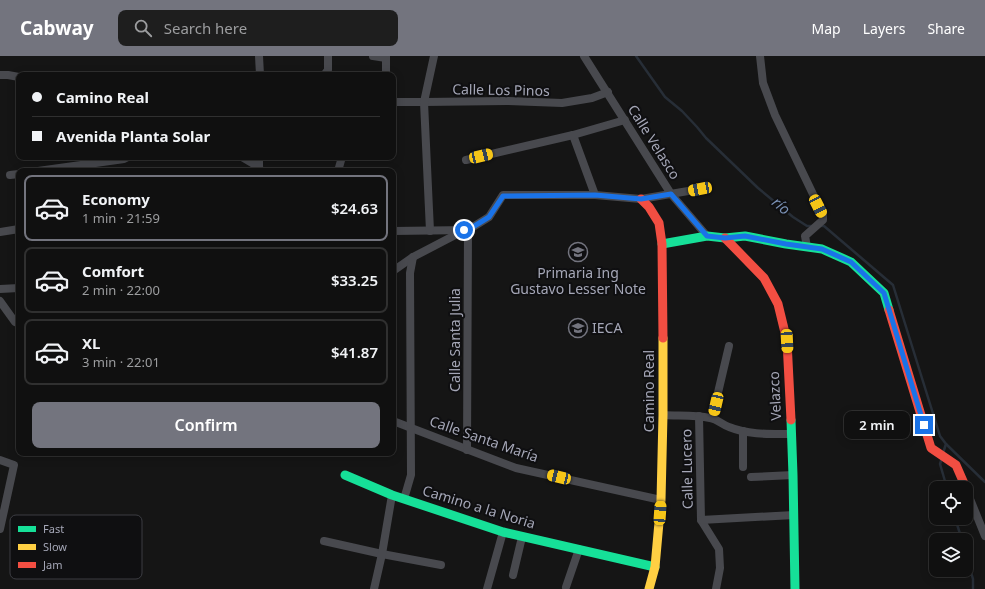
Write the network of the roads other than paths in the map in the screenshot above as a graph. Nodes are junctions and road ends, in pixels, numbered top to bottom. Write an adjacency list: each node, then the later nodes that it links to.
1 (259, 56): 8 (street)
2 (328, 56): 9 (street)
3 (373, 56): 7 (street)
4 (434, 56): 15 (street)
5 (584, 56): 13 (street, Calle Velasco)
6 (760, 56): 37 (street)
7 (386, 57): 10 (street)
8 (260, 72)
9 (326, 72)
10 (386, 72)
11 (0, 75): 12 (street)
12 (16, 76)
13 (608, 92): 15 (street, Calle Los Pinos); 16 (street, Calle Velasco)
14 (396, 102): 15 (street, Calle Los Pinos)
15 (424, 102): 32 (street)
16 (625, 120): 17 (street); 26 (street, Calle Velasco)
17 (573, 135): 20 (street); 27 (street)
18 (117, 160): 21 (street)
19 (246, 160): 22 (street)
20 (466, 160)
21 (60, 168)
22 (258, 168)
23 (16, 174): 24 (street)
24 (10, 175)
25 (700, 189): 26 (street)
26 (671, 194): 28 (street); 34 (street, Calle Velasco)
27 (595, 195): 28 (street); 30 (street)
28 (641, 199): 36 (street, Camino Real)
29 (16, 229): 33 (street)
30 (466, 230): 32 (street); 38 (street); 54 (street, Calle Santa Julia)
31 (396, 231): 32 (street)
32 (430, 231)
33 (0, 232)
34 (707, 236): 35 (street); 36 (street)
35 (725, 238): 37 (street); 53 (street, Velazco)
36 (662, 244): 47 (street, Camino Real)
37 (807, 247): 60 (street)
38 (413, 257): 39 (street); 41 (street)
39 (396, 269)
40 (396, 270): 41 (street)
41 (410, 273): 51 (street)
42 (16, 288): 43 (street)
43 (0, 289)
44 (0, 301): 45 (street)
45 (16, 322)
46 (729, 346): 49 (street)
47 (663, 415): 48 (street); 63 (street, Camino Real)
48 (699, 416): 49 (street); 66 (street, Calle Lucero)
49 (712, 418): 52 (street)
50 (396, 422): 51 (street, Calle Santa María)
51 (410, 427): 54 (street, Calle Santa María); 62 (street)
52 (743, 431): 53 (street); 56 (street)
53 (791, 434): 58 (street, Velazco)
54 (468, 450): 63 (street, Calle Santa María)
55 (0, 460): 67 (street)
56 (743, 467)
57 (345, 475): 61 (street, Camino a la Noria)
58 (794, 475): 59 (street); 65 (street, Velazco)
59 (752, 477)
60 (963, 481)
61 (392, 495): 62 (street, Camino a la Noria); 73 (street)
62 (404, 499): 68 (street, Camino a la Noria)
63 (660, 500): 75 (street, Camino Real)
64 (973, 506): 70 (street)
65 (794, 515): 66 (street); 82 (street, Velazco)
66 (701, 520): 81 (street, Calle Lucero)
67 (0, 529)
68 (502, 532): 69 (street, Camino a la Noria); 79 (street)
69 (522, 536): 72 (street, Camino a la Noria); 76 (street)
70 (985, 536)
71 (324, 541): 73 (street)
72 (579, 549): 75 (street, Camino a la Noria); 77 (street)
73 (382, 554): 74 (street); 78 (street)
74 (440, 565)
75 (655, 567): 80 (street, Camino Real)
76 (513, 575)
77 (566, 587)
78 (374, 589)
79 (487, 589)
80 (649, 589)
81 (716, 589)
82 (795, 589)

